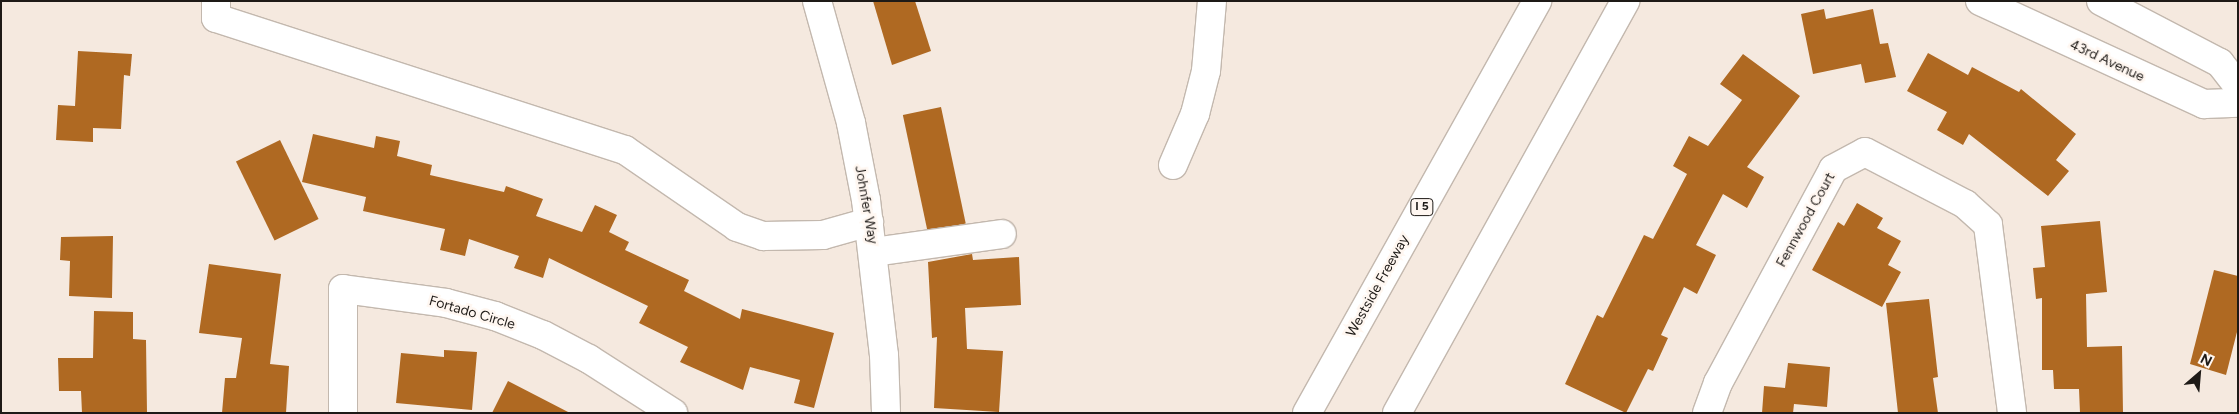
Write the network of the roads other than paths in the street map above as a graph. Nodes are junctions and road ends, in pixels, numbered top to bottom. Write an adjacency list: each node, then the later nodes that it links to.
1 (216, 1): 11 (main road)
2 (817, 1): 11 (main road, Johnfer Way)
3 (1212, 1): 10 (main road)
4 (1537, 1): 17 (main road, Westside Freeway / I 5)
5 (1625, 1): 18 (main road)
6 (1980, 1): 9 (main road, 43rd Avenue)
7 (2101, 1): 8 (main road)
8 (2238, 86)
9 (2238, 103)
10 (1172, 164)
11 (869, 222): 13 (main road, Johnfer Way)
12 (1002, 234): 13 (main road)
13 (874, 252): 16 (main road, Johnfer Way)
14 (343, 413): 15 (main road, Fortado Circle)
15 (673, 413)
16 (886, 413)
17 (1307, 413)
18 (1397, 413)
19 (1707, 413): 20 (main road, Fennwood Court)
20 (2012, 413)

